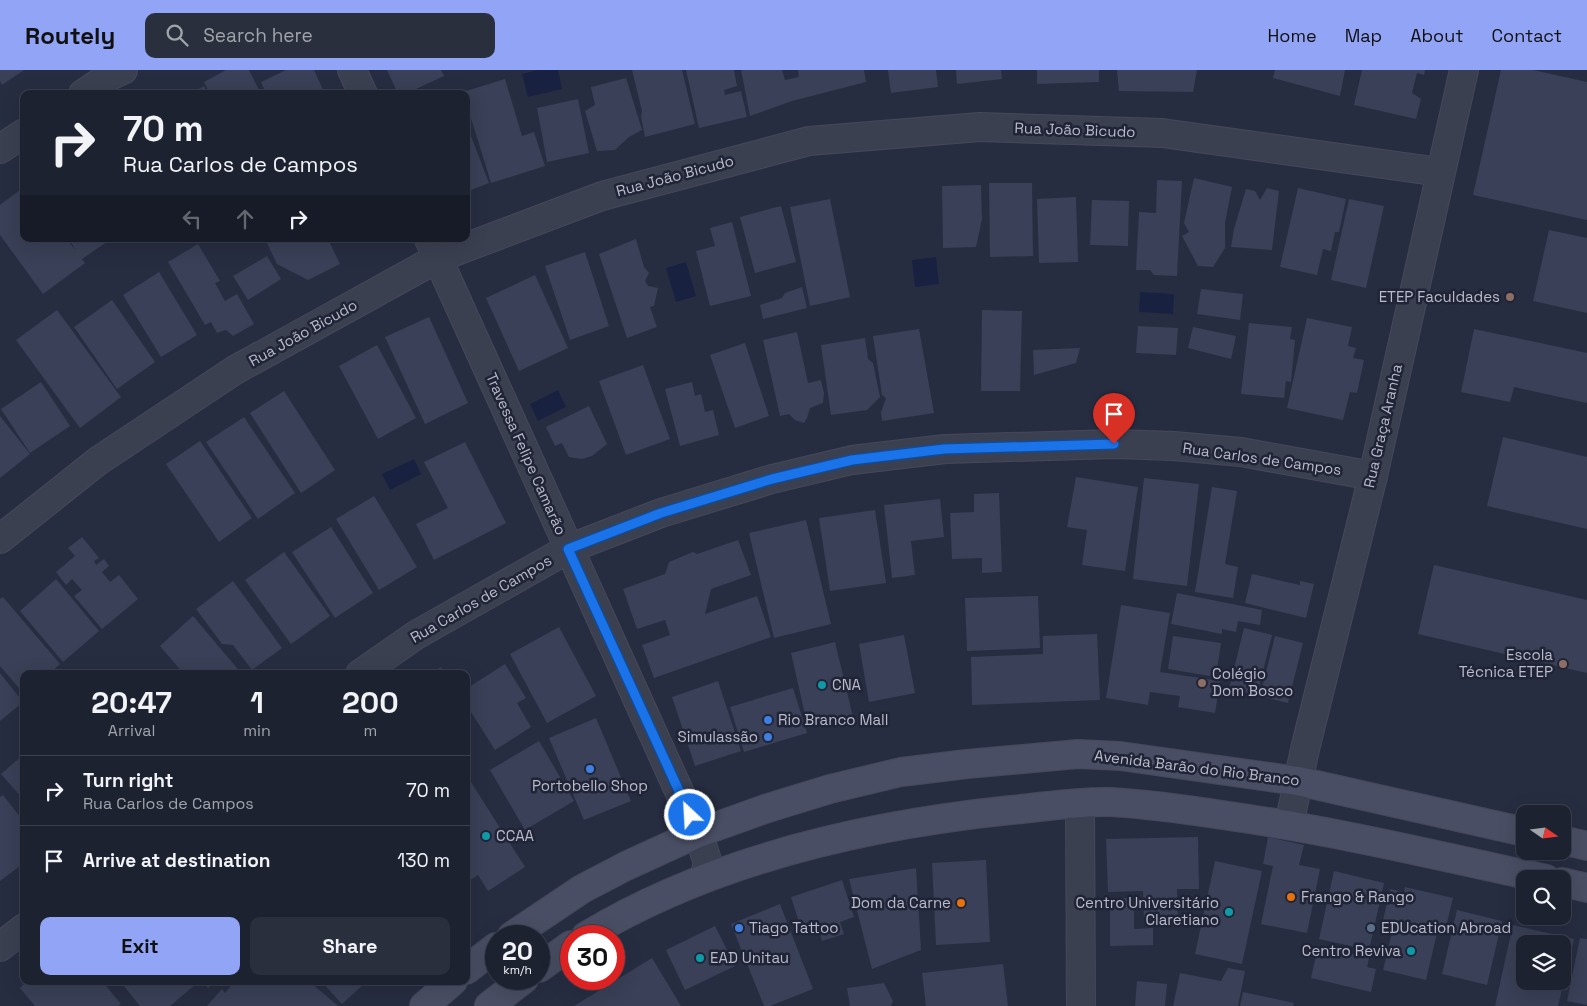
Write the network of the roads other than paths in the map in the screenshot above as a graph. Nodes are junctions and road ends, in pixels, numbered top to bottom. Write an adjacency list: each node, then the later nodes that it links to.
1 (352, 70): 5 (street)
2 (1464, 70): 8 (street, Rua Graça Aranha)
3 (112, 72): 4 (street)
4 (88, 90)
5 (361, 90)
6 (20, 136): 7 (street)
7 (0, 148)
8 (1440, 172): 9 (street, Rua João Bicudo); 12 (street, Rua Graça Aranha)
9 (470, 237)
10 (452, 242): 11 (street, Rua João Bicudo)
11 (433, 248): 13 (street, Rua João Bicudo); 14 (street, Travessa Felipe Camarão)
12 (1372, 476): 14 (street, Rua Carlos de Campos); 16 (street, Rua Graça Aranha)
13 (0, 539)
14 (568, 549): 15 (street, Rua Carlos de Campos); 20 (street, Travessa Felipe Camarão)
15 (366, 670)
16 (1298, 781): 18 (street, Rua Graça Aranha); 19 (main road, Avenida Barão do Rio Branco); 20 (main road, Avenida Barão do Rio Branco)
17 (1080, 803): 18 (main road); 24 (main road); 37 (street)
18 (1289, 825): 23 (main road)
19 (1516, 830)
20 (698, 833): 24 (street, Travessa Felipe Camarão); 27 (main road, Avenida Barão do Rio Branco)
21 (1571, 842): 22 (main road)
22 (1587, 846)
23 (1516, 873)
24 (704, 878): 28 (main road)
25 (1571, 884): 26 (main road)
26 (1587, 888)
27 (528, 925)
28 (604, 925)
29 (20, 931): 30 (street)
30 (0, 947)
31 (485, 955): 32 (main road)
32 (470, 967)
33 (448, 985): 35 (main road)
34 (510, 990): 36 (main road)
35 (424, 1006)
36 (489, 1006)
37 (1081, 1006)

